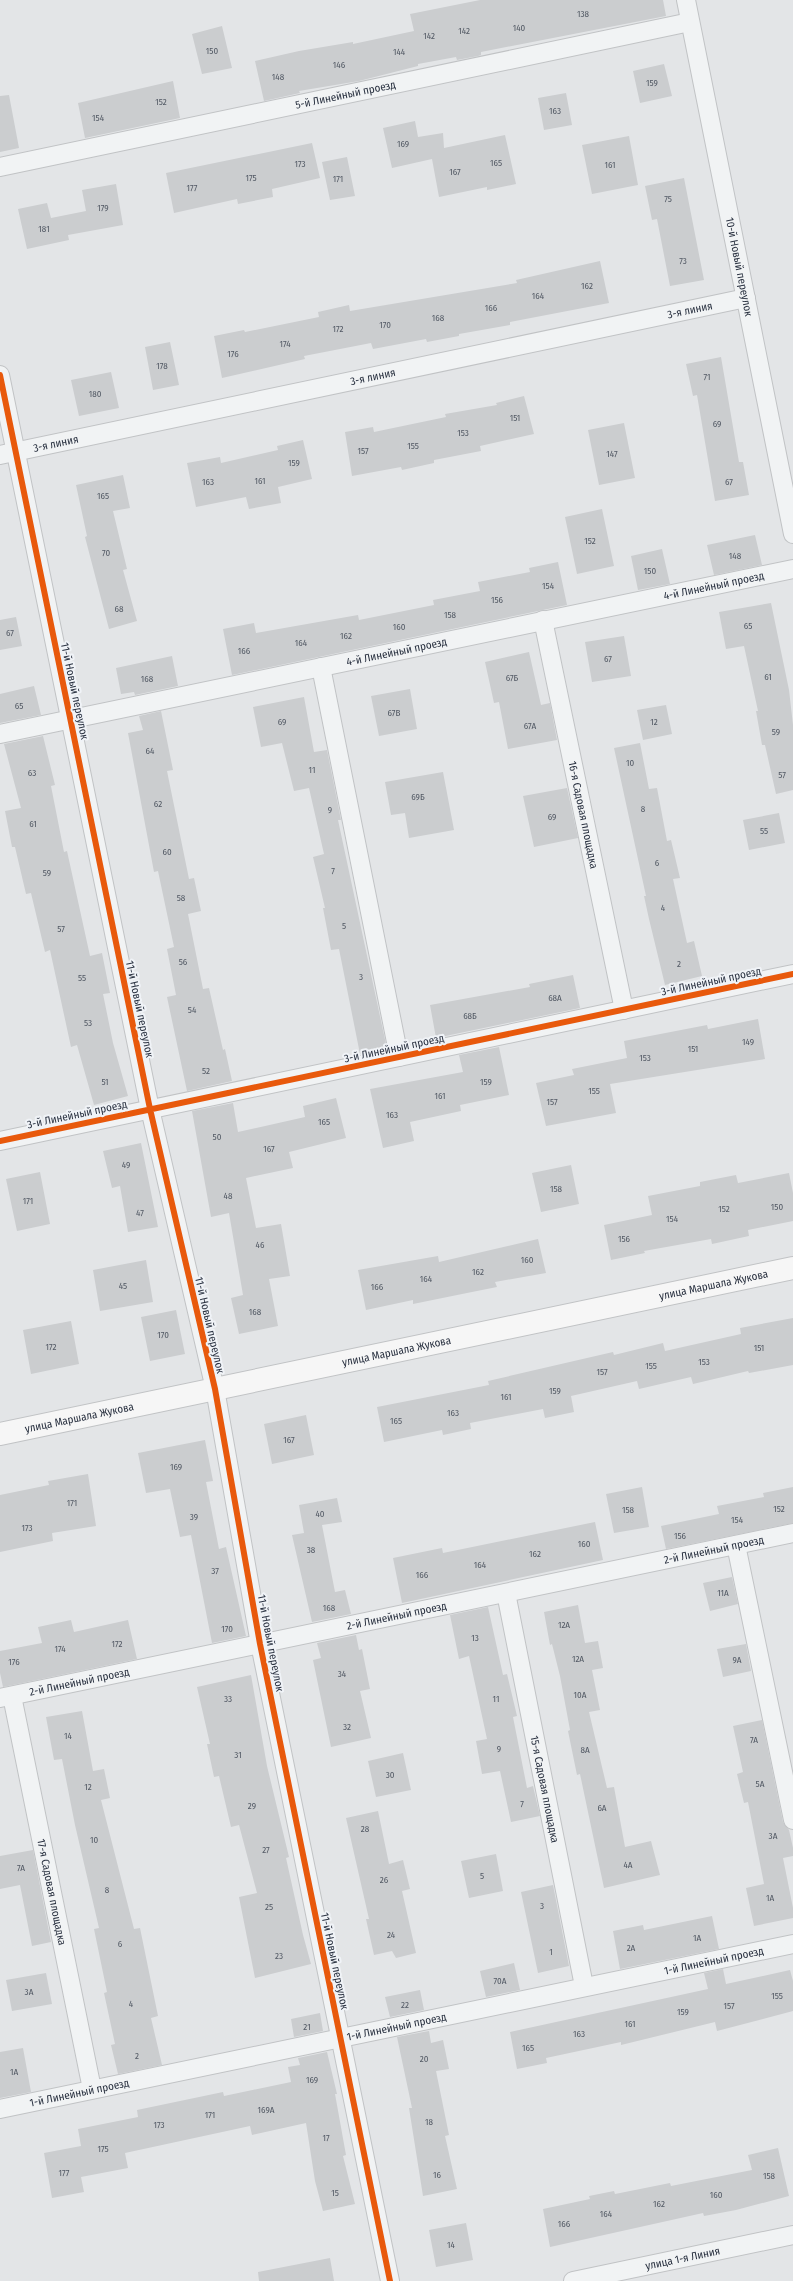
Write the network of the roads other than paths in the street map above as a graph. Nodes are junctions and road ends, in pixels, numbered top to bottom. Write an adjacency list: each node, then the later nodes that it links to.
1 (686, 0): 2 (street, 10-й Новый переулок)
2 (690, 22): 3 (street, 5-й Линейный проезд); 4 (street, 10-й Новый переулок)
3 (0, 167)
4 (746, 298): 6 (street, 3-я линия); 7 (street, 10-й Новый переулок)
5 (0, 375): 6 (street, 11-й Новый переулок)
6 (8, 453): 11 (street, 11-й Новый переулок)
7 (793, 534)
8 (793, 569): 9 (street, 4-й Линейный проезд)
9 (543, 620): 10 (street, 4-й Линейный проезд); 14 (street, 16-я Садовая площадка)
10 (321, 667): 11 (street, 4-й Линейный проезд); 15 (street)
11 (71, 719): 12 (street, 4-й Линейный проезд); 16 (street, 11-й Новый переулок)
12 (0, 734)
13 (793, 974): 14 (street, 3-й Линейный проезд)
14 (624, 1010): 15 (street, 3-й Линейный проезд)
15 (399, 1057): 16 (street, 3-й Линейный проезд)
16 (150, 1109): 17 (street, 3-й Линейный проезд); 19 (street, 11-й Новый переулок)
17 (0, 1141)
18 (793, 1268): 19 (main road, улица Маршала Жукова)
19 (215, 1389): 20 (main road, улица Маршала Жукова); 24 (street, 11-й Новый переулок)
20 (0, 1434)
21 (793, 1533): 22 (street, 2-й Линейный проезд)
22 (736, 1545): 23 (street, 2-й Линейный проезд); 26 (street)
23 (506, 1593): 24 (street, 2-й Линейный проезд); 28 (street, 15-я Садовая площадка)
24 (260, 1644): 25 (street, 2-й Линейный проезд); 29 (street, 11-й Новый переулок)
25 (6, 1697): 30 (street, 17-я Садовая площадка)
26 (793, 1820)
27 (793, 1944): 28 (street, 1-й Линейный проезд)
28 (584, 1986): 29 (street, 1-й Линейный проезд)
29 (340, 2036): 30 (street, 1-й Линейный проезд); 34 (street, 11-й Новый переулок)
30 (92, 2089): 31 (street, 1-й Линейный проезд)
31 (0, 2109)
32 (793, 2235): 33 (street, улица 1-я Линия)
33 (642, 2274): 35 (street, улица 1-я Линия)
34 (390, 2281)
35 (572, 2281)

